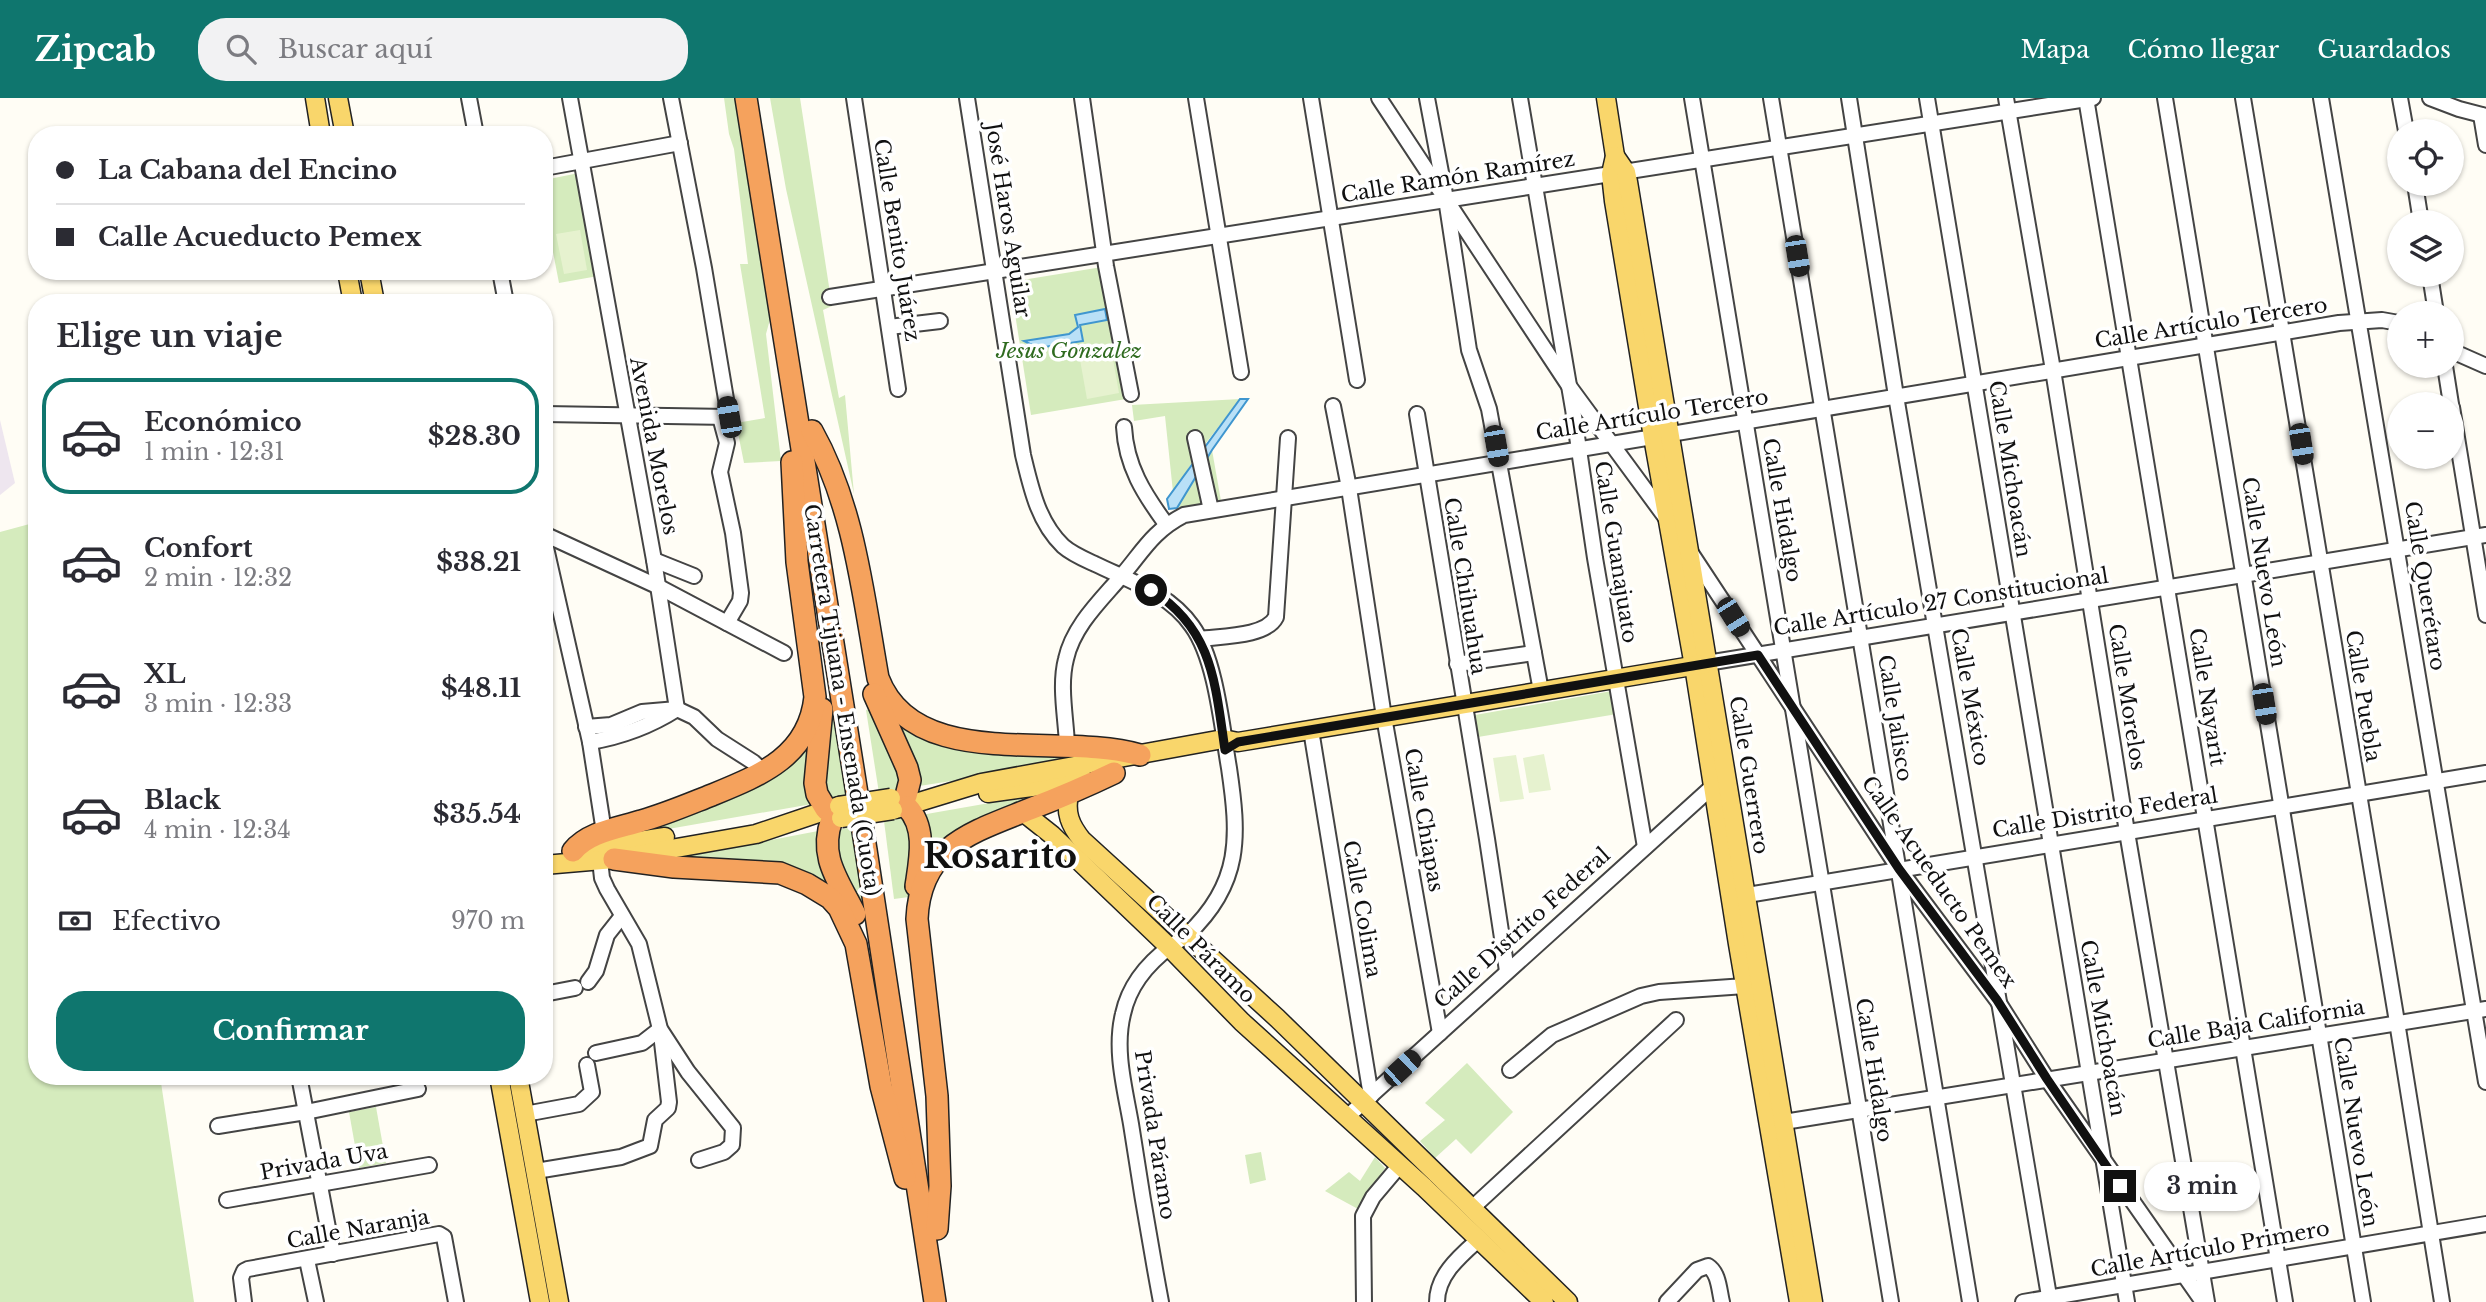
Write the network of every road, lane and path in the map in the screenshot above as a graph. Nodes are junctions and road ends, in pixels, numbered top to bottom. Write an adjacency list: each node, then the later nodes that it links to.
1 (315, 98): 31 (main road)
2 (338, 98): 32 (main road)
3 (469, 98): 33 (street)
4 (570, 98): 39 (street, Avenida Morelos)
5 (671, 98): 35 (street)
6 (746, 98): 67 (highway, Carretera Tijuana - Ensenada (Cuota))
7 (760, 98): 76 (highway, Carretera Tijuana - Ensenada (Cuota))
8 (854, 98): 48 (street, Calle Benito Juárez)
9 (967, 98): 47 (street, José Haros Aguilar)
10 (1082, 98): 46 (street)
11 (1196, 98): 45 (street)
12 (1311, 98): 44 (street)
13 (1379, 98): 43 (street)
14 (1427, 98): 43 (street)
15 (1520, 98): 42 (street, Calle Guanajuato)
16 (1606, 98): 41 (main road, Calle Guerrero)
17 (1692, 98): 38 (street, Calle Hidalgo)
18 (1771, 98): 37 (street, Calle Jalisco)
19 (1849, 98): 34 (street, Calle México)
20 (1927, 98): 30 (street, Calle Michoacán)
21 (2088, 98): 27 (street, Calle Ramón Ramírez); 57 (street, Calle Nayarit)
22 (2165, 98): 55 (street, Calle Nuevo León)
23 (2243, 98): 54 (street, Calle Puebla)
24 (2321, 98): 50 (street, Calle Querétaro)
25 (2400, 98): 29 (street)
26 (2430, 98): 28 (street)
27 (2007, 104): 30 (street, Calle Ramón Ramírez); 59 (street, Calle Morelos)
28 (2483, 115): 36 (street)
29 (2404, 119)
30 (1931, 122): 34 (street, Calle Ramón Ramírez); 62 (street, Calle Michoacán)
31 (320, 126)
32 (343, 126)
33 (474, 126)
34 (1855, 134): 37 (street, Calle Ramón Ramírez); 66 (street, Calle México)
35 (680, 143): 39 (street); 73 (street)
36 (2486, 145)
37 (1779, 147): 38 (street, Calle Ramón Ramírez); 69 (street, Calle Jalisco)
38 (1702, 160): 41 (street, Calle Ramón Ramírez); 74 (street, Calle Hidalgo)
39 (582, 162): 40 (street); 72 (street, Avenida Morelos)
40 (553, 167)
41 (1617, 167): 42 (street, Calle Ramón Ramírez); 77 (main road, Calle Guerrero)
42 (1536, 187): 43 (street, Calle Ramón Ramírez); 63 (street, Calle Guanajuato)
43 (1446, 199): 44 (street, Calle Ramón Ramírez); 63 (street); 82 (street)
44 (1330, 218): 45 (street, Calle Ramón Ramírez); 61 (street)
45 (1219, 235): 46 (street, Calle Ramón Ramírez); 60 (street)
46 (1104, 255): 47 (street, Calle Ramón Ramírez); 65 (street)
47 (995, 272): 48 (street, Calle Ramón Ramírez); 100 (street, José Haros Aguilar)
48 (884, 289): 49 (street, Calle Ramón Ramírez); 53 (street, Calle Benito Juárez)
49 (830, 297)
50 (2360, 320): 52 (street, Calle Artículo Tercero); 54 (street, Calle Artículo Tercero); 94 (street, Calle Querétaro)
51 (940, 321): 53 (street)
52 (2387, 321)
53 (889, 327): 64 (street, Calle Benito Juárez)
54 (2283, 332): 55 (street, Calle Artículo Tercero); 97 (street, Calle Puebla)
55 (2206, 346): 57 (street, Calle Artículo Tercero); 98 (street, Calle Nuevo León)
56 (2464, 356): 58 (street)
57 (2128, 358): 59 (street, Calle Artículo Tercero); 103 (street, Calle Nayarit)
58 (2486, 366)
59 (2053, 370): 62 (street, Calle Artículo Tercero); 104 (street, Calle Morelos)
60 (1241, 372)
61 (1357, 380)
62 (1974, 384): 66 (street, Calle Artículo Tercero); 105 (street, Calle Michoacán)
63 (1569, 386): 80 (street); 81 (street, Calle Guanajuato)
64 (898, 389)
65 (1131, 394)
66 (1896, 396): 69 (street, Calle Artículo Tercero); 108 (street, Calle México)
67 (794, 405): 90 (highway); 201 (highway, Carretera Tijuana - Ensenada (Cuota))
68 (1333, 407): 86 (street, Calle Chiapas)
69 (1822, 409): 74 (street, Calle Artículo Tercero); 109 (street, Calle Jalisco)
70 (553, 414): 72 (street)
71 (1416, 414): 84 (street, Calle Chihuahua)
72 (627, 416): 73 (street); 96 (street, Avenida Morelos)
73 (724, 417): 107 (street)
74 (1745, 420): 77 (street, Calle Artículo Tercero); 111 (street, Calle Hidalgo)
75 (1124, 427): 91 (street)
76 (812, 431): 85 (highway); 201 (highway, Carretera Tijuana - Ensenada (Cuota))
77 (1662, 436): 80 (street, Calle Artículo Tercero); 89 (main road, Calle Guerrero); 95 (main road, Calle Guerrero)
78 (1195, 438): 88 (street)
79 (1287, 438): 87 (street)
80 (1612, 443): 81 (street, Calle Artículo Tercero); 89 (street)
81 (1577, 449): 82 (street, Calle Artículo Tercero); 117 (street, Calle Guanajuato)
82 (1499, 461): 84 (street, Calle Artículo Tercero); 113 (street)
83 (2464, 465): 92 (street)
84 (1426, 474): 86 (street, Calle Artículo Tercero); 115 (street, Calle Chihuahua)
85 (839, 488): 127 (highway); 137 (highway)
86 (1349, 488): 87 (street, Calle Artículo Tercero); 122 (street, Calle Chiapas)
87 (1285, 498): 88 (street, Calle Artículo Tercero); 110 (street)
88 (1211, 510): 91 (street, Calle Artículo Tercero)
89 (1667, 520): 116 (main road, Calle Guerrero)
90 (795, 521): 129 (highway); 140 (highway)
91 (1166, 524): 100 (street, Calle Artículo Tercero)
92 (2480, 537): 94 (street, Calle Artículo 27 Constitucional); 106 (street)
93 (553, 541): 102 (street)
94 (2398, 550): 97 (street, Calle Artículo 27 Constitucional); 132 (street, Calle Querétaro)
95 (1691, 553): 114 (street, Calle Acueducto Pemex); 116 (main road, Calle Guerrero)
96 (654, 559): 99 (street); 102 (street, Avenida Morelos)
97 (2320, 563): 98 (street, Calle Artículo 27 Constitucional); 136 (street, Calle Puebla)
98 (2243, 575): 103 (street, Calle Artículo 27 Constitucional); 138 (street, Calle Nuevo León)
99 (694, 576)
100 (1121, 577): 110 (street, José Haros Aguilar); 127 (street, Calle Artículo Tercero)
101 (553, 578): 123 (street)
102 (659, 587): 107 (street); 120 (street, Avenida Morelos)
103 (2168, 588): 104 (street, Calle Artículo 27 Constitucional); 142 (street, Calle Nayarit)
104 (2091, 600): 105 (street, Calle Artículo 27 Constitucional); 144 (street, Calle Morelos)
105 (2013, 613): 108 (street, Calle Artículo 27 Constitucional); 145 (street, Calle Michoacán)
106 (2486, 615)
107 (727, 623): 112 (street)
108 (1936, 626): 109 (street, Calle Artículo 27 Constitucional); 149 (street, Calle México)
109 (1861, 638): 111 (street, Calle Artículo 27 Constitucional); 152 (street, Calle Jalisco)
110 (1200, 639): 126 (street, José Haros Aguilar)
111 (1784, 651): 114 (street, Calle Artículo 27 Constitucional); 121 (street, Calle Hidalgo)
112 (784, 653)
113 (1534, 653): 115 (street); 118 (street)
114 (1758, 655): 116 (street, Calle Artículo 27 Constitucional); 121 (street, Calle Acueducto Pemex)
115 (1457, 664): 119 (street, Calle Chihuahua)
116 (1701, 664): 117 (main road, Calle Artículo 27 Constitucional); 133 (main road, Calle Guerrero); 154 (main road, Calle Guerrero)
117 (1616, 679): 118 (main road, Calle Artículo 27 Constitucional); 146 (street, Calle Guanajuato)
118 (1541, 691): 119 (main road, Calle Artículo 27 Constitucional)
119 (1463, 704): 122 (main road, Calle Artículo 27 Constitucional); 159 (street, Calle Chihuahua)
120 (677, 709): 123 (street); 125 (street); 129 (street)
121 (1794, 709): 152 (street, Calle Acueducto Pemex); 153 (street, Calle Hidalgo)
122 (1384, 717): 124 (main road, Calle Artículo 27 Constitucional); 169 (street, Calle Chiapas)
123 (586, 727): 125 (street)
124 (1311, 730): 126 (main road, Calle Artículo 27 Constitucional); 184 (street, Calle Colima)
125 (590, 742): 143 (street)
126 (1229, 744): 128 (main road, Calle Artículo 27 Constitucional); 130 (main road, Calle Artículo 27 Constitucional); 156 (street, José Haros Aguilar)
127 (1067, 745): 128 (highway)
128 (1140, 755): 134 (main road, Calle Artículo 27 Constitucional)
129 (764, 772): 143 (highway)
130 (1114, 773): 134 (main road, Calle Artículo 27 Constitucional); 135 (highway)
131 (2486, 773): 132 (street, Calle Distrito Federal)
132 (2436, 782): 136 (street, Calle Distrito Federal); 164 (street, Calle Querétaro)
133 (1712, 787): 146 (street, Calle Distrito Federal); 154 (main road, Calle Guerrero)
134 (949, 794): 137 (main road, Calle Artículo 27 Constitucional)
135 (1069, 794): 139 (highway); 156 (main road, Calle Páramo)
136 (2358, 794): 138 (street, Calle Distrito Federal); 167 (street, Calle Puebla)
137 (899, 803): 140 (main road, Calle Artículo 27 Constitucional, bridge); 182 (highway)
138 (2281, 807): 142 (street, Calle Distrito Federal); 170 (street, Calle Nuevo León)
139 (1023, 812): 157 (main road, Calle Páramo); 182 (highway)
140 (834, 813): 141 (main road, Calle Artículo 27 Constitucional); 191 (highway)
141 (795, 820): 147 (main road, Calle Artículo 27 Constitucional); 150 (main road, Calle Artículo 27 Constitucional)
142 (2206, 820): 144 (street, Calle Distrito Federal); 171 (street, Calle Nayarit)
143 (604, 832): 147 (highway)
144 (2127, 832): 145 (street, Calle Distrito Federal); 172 (street, Calle Morelos)
145 (2050, 846): 149 (street, Calle Distrito Federal); 174 (street, Calle Michoacán)
146 (1645, 847): 159 (street, Calle Distrito Federal)
147 (573, 851): 148 (main road, Calle Artículo 27 Constitucional)
148 (553, 854)
149 (1976, 858): 152 (street, Calle Distrito Federal); 163 (street, Calle México)
150 (607, 859): 151 (main road, Calle Artículo 27 Constitucional); 155 (street); 191 (highway)
151 (553, 864)
152 (1899, 869): 153 (street, Calle Distrito Federal); 163 (street, Calle Acueducto Pemex); 183 (street, Calle Jalisco)
153 (1822, 882): 154 (street, Calle Distrito Federal); 185 (street, Calle Hidalgo)
154 (1738, 897): 160 (main road, Calle Guerrero); 189 (main road, Calle Guerrero)
155 (622, 916): 161 (street); 168 (street)
156 (1187, 935): 157 (street, José Haros Aguilar); 158 (main road, Calle Páramo)
157 (1170, 947): 162 (main road, Calle Páramo); 219 (street, Privada Páramo)
158 (1214, 961): 162 (main road); 165 (main road, Calle Páramo)
159 (1507, 971): 169 (street, Calle Distrito Federal)
160 (1745, 986): 173 (street); 226 (main road, Calle Guerrero)
161 (553, 992)
162 (1216, 997): 165 (main road); 188 (main road, Calle Páramo)
163 (1997, 1000): 175 (street, Calle Acueducto Pemex); 177 (street, Calle México)
164 (2480, 1010): 167 (street, Calle Baja California); 176 (street, Calle Querétaro)
165 (1277, 1018): 184 (main road, Calle Páramo)
166 (1676, 1020): 199 (street)
167 (2397, 1022): 170 (street, Calle Baja California); 202 (street, Calle Puebla)
168 (660, 1029): 187 (street); 192 (street); 196 (street)
169 (1440, 1033): 184 (street, Calle Distrito Federal)
170 (2320, 1035): 171 (street, Calle Baja California); 204 (street, Calle Nuevo León)
171 (2243, 1047): 172 (street, Calle Baja California); 206 (street, Calle Nayarit)
172 (2167, 1060): 174 (street, Calle Baja California); 208 (street, Calle Morelos)
173 (1510, 1070)
174 (2089, 1073): 175 (street, Calle Baja California); 193 (street, Calle Michoacán)
175 (2047, 1079): 177 (street, Calle Baja California); 193 (street, Calle Acueducto Pemex)
176 (2486, 1082)
177 (2013, 1084): 183 (street, Calle Baja California); 211 (street, Calle México)
178 (301, 1085): 186 (street)
179 (501, 1085): 215 (main road)
180 (520, 1085): 187 (main road)
181 (418, 1089): 186 (street)
182 (937, 1096): 201 (highway)
183 (1937, 1098): 185 (street, Calle Baja California); 229 (street, Calle Jalisco)
184 (1367, 1100): 188 (street, Calle Distrito Federal); 199 (main road)
185 (1859, 1110): 189 (street, Calle Baja California); 228 (street, Calle Hidalgo)
186 (306, 1112): 190 (street); 197 (street)
187 (526, 1115): 196 (main road)
188 (1347, 1117): 195 (main road)
189 (1784, 1122): 227 (main road, Calle Guerrero)
190 (218, 1126)
191 (892, 1127): 201 (highway)
192 (699, 1160)
193 (2105, 1164): 209 (street, Calle Acueducto Pemex); 210 (street, Calle Michoacán)
194 (429, 1165): 197 (street, Privada Uva)
195 (1400, 1165): 203 (main road); 220 (street)
196 (536, 1171): 216 (main road)
197 (320, 1184): 198 (street, Privada Uva); 205 (street)
198 (227, 1200)
199 (1471, 1209): 223 (main road)
200 (2486, 1224): 202 (street, Calle Artículo Primero)
201 (931, 1230): 217 (highway, Carretera Tijuana - Ensenada (Cuota)); 218 (highway, Carretera Tijuana - Ensenada (Cuota))
202 (2430, 1233): 204 (street, Calle Artículo Primero); 235 (street, Calle Puebla)
203 (1479, 1239): 221 (street); 222 (main road)
204 (2354, 1246): 206 (street, Calle Artículo Primero); 234 (street, Calle Nuevo León)
205 (333, 1254): 207 (street, Calle Naranja); 214 (street, Calle Naranja)
206 (2278, 1259): 208 (street, Calle Artículo Primero); 233 (street, Calle Nayarit)
207 (307, 1260): 212 (street, Calle Naranja); 213 (street)
208 (2201, 1272): 209 (street, Calle Artículo Primero); 232 (street, Calle Morelos)
209 (2182, 1275): 210 (street, Calle Artículo Primero); 232 (street, Calle Acueducto Pemex)
210 (2124, 1286): 211 (street, Calle Artículo Primero); 231 (street, Calle Michoacán)
211 (2050, 1300): 230 (street, Calle Artículo Primero)
212 (244, 1302)
213 (316, 1302)
214 (456, 1302)
215 (540, 1302)
216 (559, 1302)
217 (935, 1302)
218 (948, 1302)
219 (1161, 1302)
220 (1364, 1302)
221 (1437, 1302)
222 (1545, 1302)
223 (1567, 1302)
224 (1667, 1302): 225 (street)
225 (1722, 1302)
226 (1799, 1302)
227 (1813, 1302)
228 (1891, 1302)
229 (1970, 1302)
230 (2023, 1302)
231 (2127, 1302)
232 (2205, 1302)
233 (2285, 1302)
234 (2363, 1302)
235 (2442, 1302)

